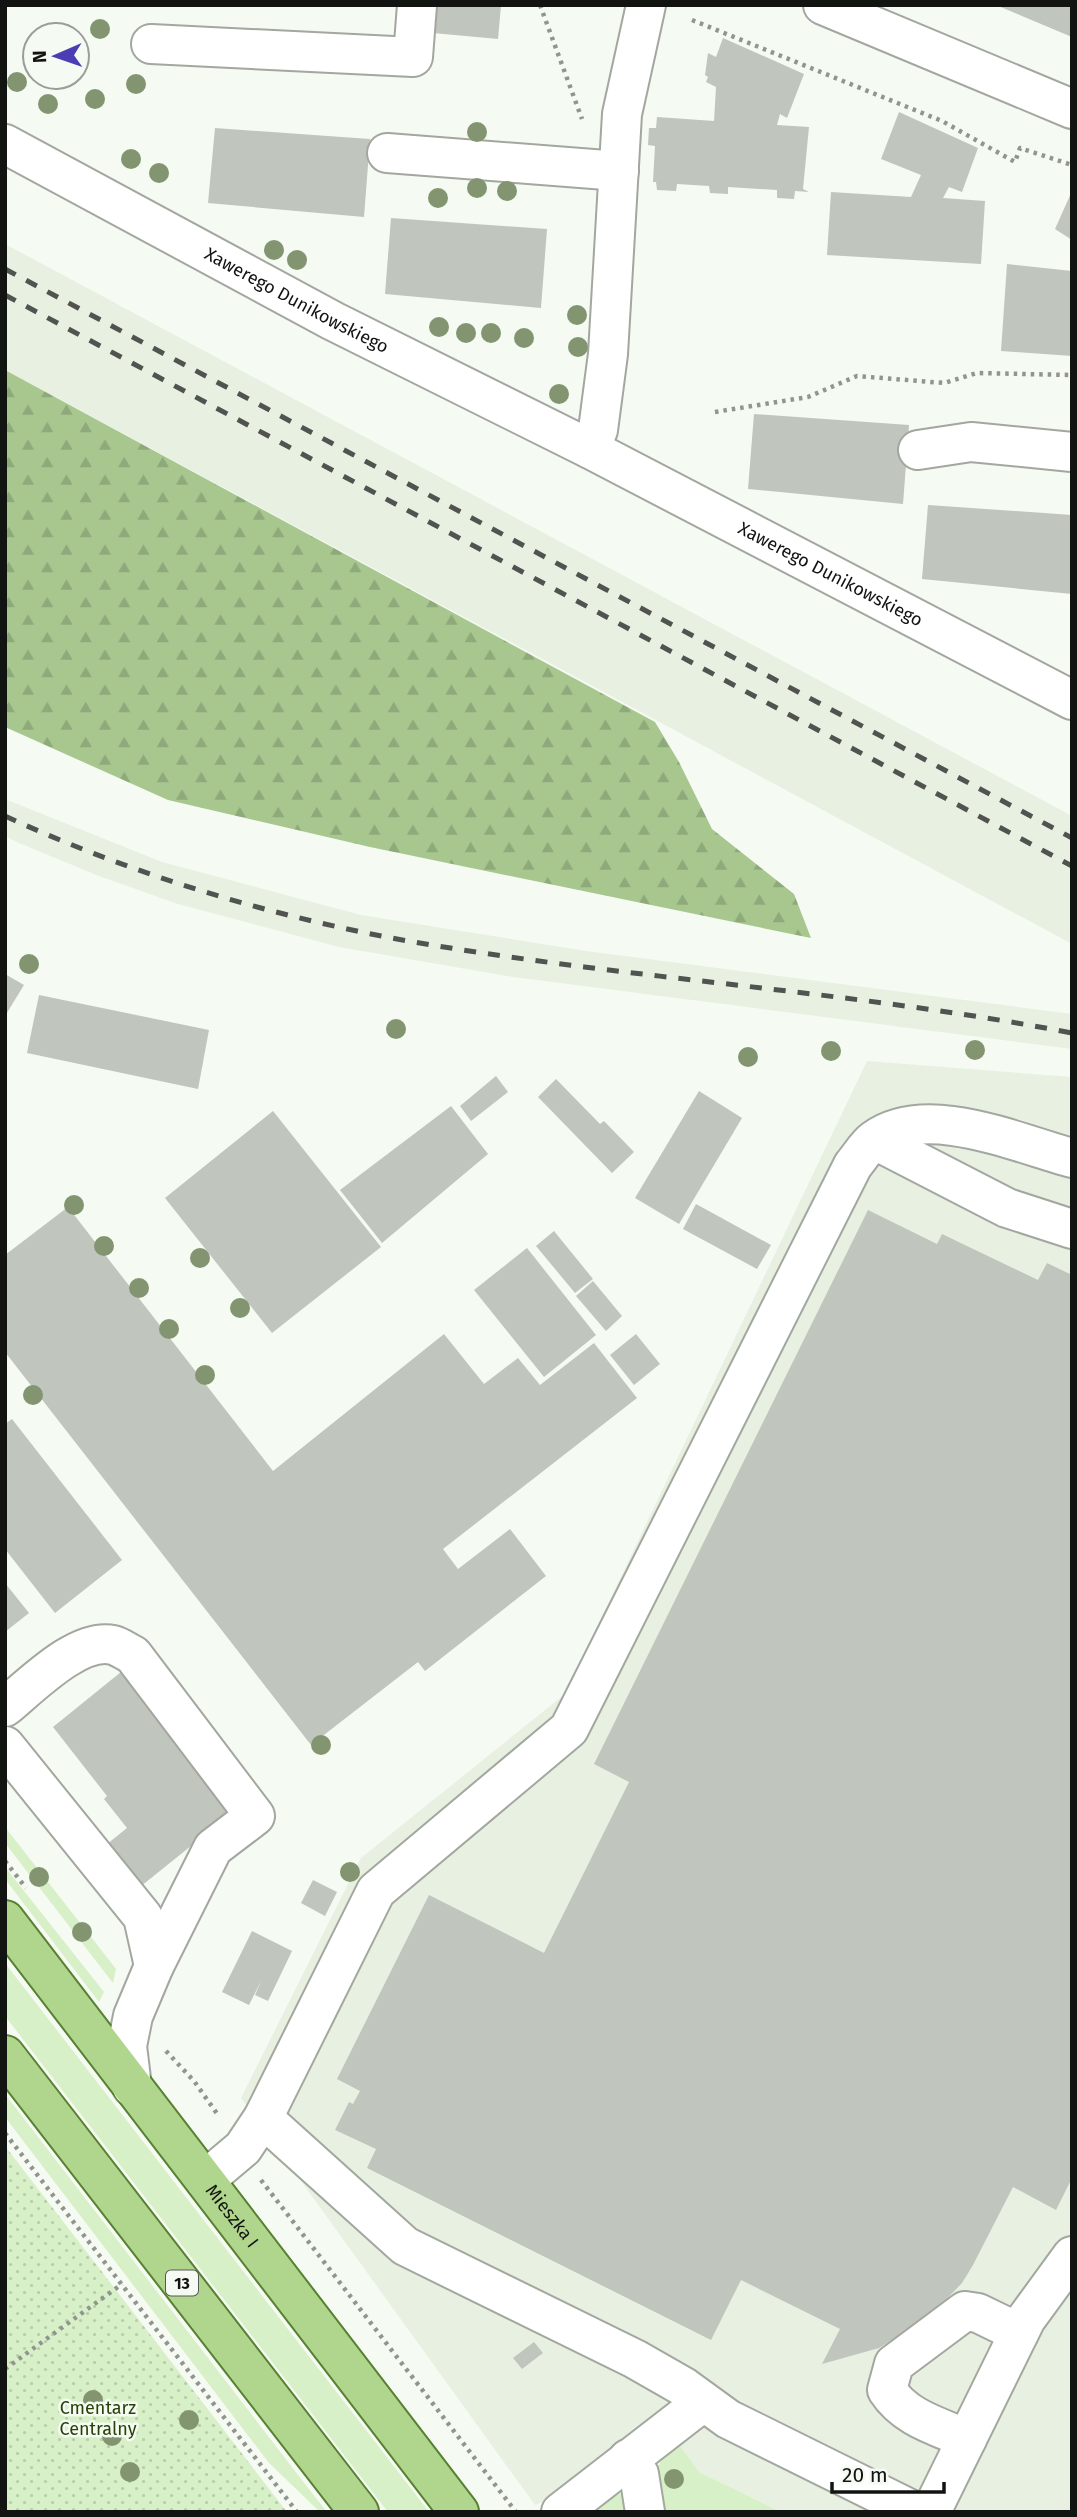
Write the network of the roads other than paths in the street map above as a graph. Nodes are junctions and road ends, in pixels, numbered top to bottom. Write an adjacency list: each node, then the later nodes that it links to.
1 (417, 5): 4 (street)
2 (646, 5): 8 (street)
3 (823, 5): 5 (street)
4 (151, 44)
5 (1072, 109)
6 (5, 144): 9 (street, Xawerego Dunikowskiego)
7 (387, 153): 8 (street)
8 (610, 170): 9 (street)
9 (590, 449): 12 (street, Xawerego Dunikowskiego)
10 (918, 450): 11 (street)
11 (1072, 452)
12 (1072, 700)
13 (874, 1140): 14 (street); 15 (street); 22 (street)
14 (1072, 1158)
15 (1072, 1229)
16 (5, 1707): 19 (street)
17 (5, 1746): 19 (street)
18 (5, 1920): 21 (main road, Mieszka I)
19 (154, 1966): 21 (street)
20 (5, 2054): 30 (main road, 13)
21 (132, 2087): 23 (main road, Mieszka I)
22 (263, 2118): 23 (street); 26 (street)
23 (205, 2180): 29 (main road, Mieszka I)
24 (1072, 2256): 25 (street)
25 (1019, 2333): 27 (street); 27 (street)
26 (703, 2402): 28 (street); 34 (street)
27 (967, 2439): 35 (street)
28 (628, 2459): 32 (street); 33 (street)
29 (448, 2497): 31 (street)
30 (359, 2512)
31 (476, 2512)
32 (561, 2512)
33 (645, 2512)
34 (916, 2512)
35 (931, 2512)

